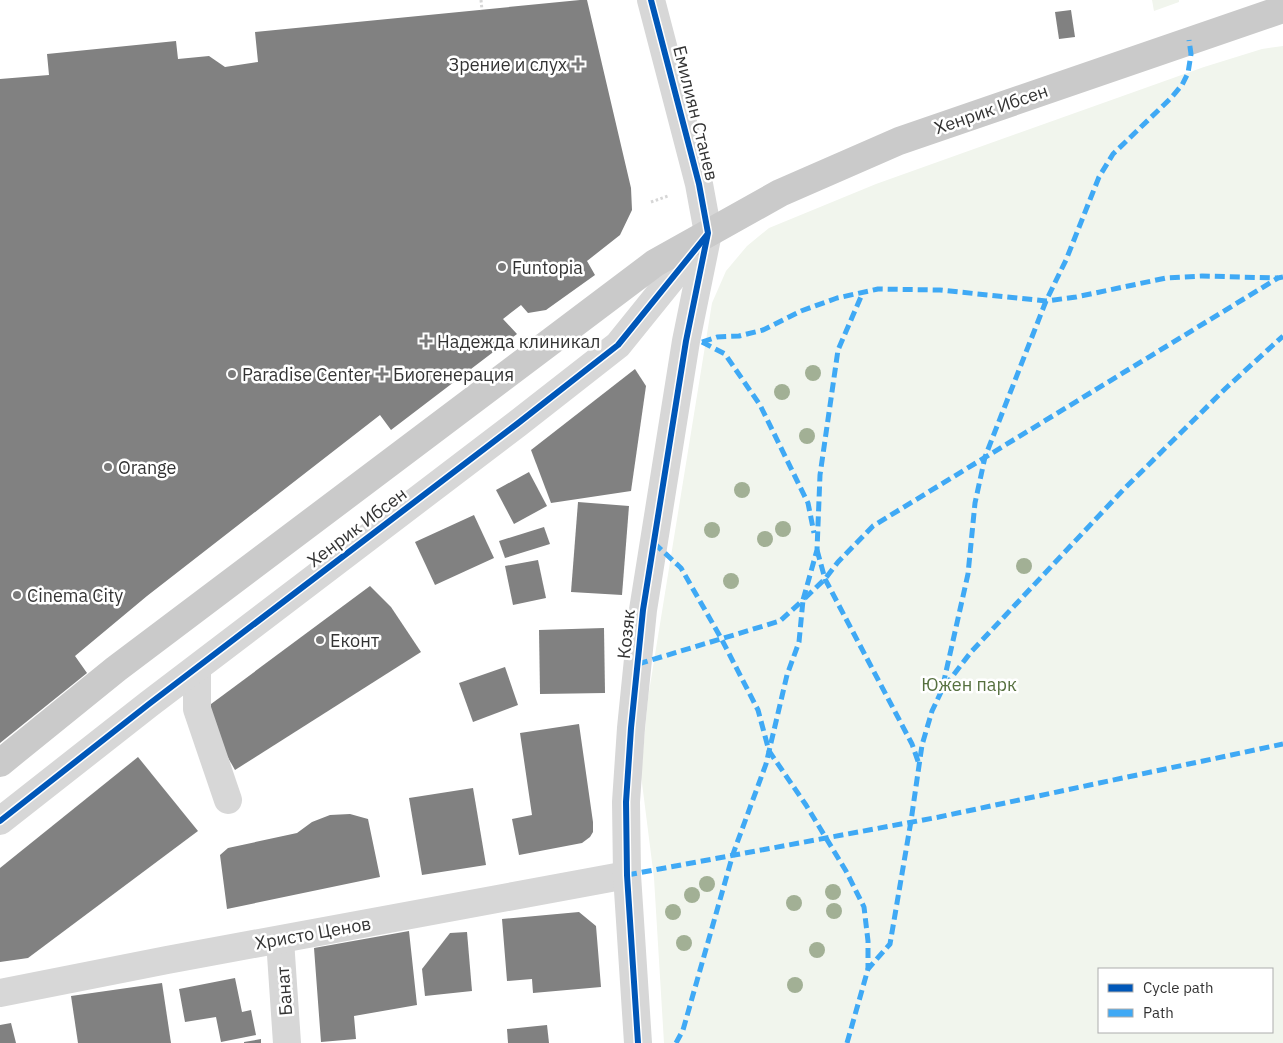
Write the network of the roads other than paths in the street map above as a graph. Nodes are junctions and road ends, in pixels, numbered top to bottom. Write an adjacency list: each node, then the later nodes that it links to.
1 (651, 0): 3 (street, Емилиян Станев)
2 (1283, 9): 3 (main road, Хенрик Ибсен)
3 (708, 233): 4 (street, Хенрик Ибсен); 5 (main road, Хенрик Ибсен); 8 (street, Козяк)
4 (196, 669): 6 (street); 7 (street, Хенрик Ибсен)
5 (0, 762)
6 (228, 800)
7 (0, 821)
8 (627, 875): 9 (street, Христо Ценов); 12 (street, Козяк)
9 (280, 940): 10 (street, Христо Ценов); 11 (street, Банат)
10 (0, 992)
11 (287, 1043)
12 (638, 1043)

